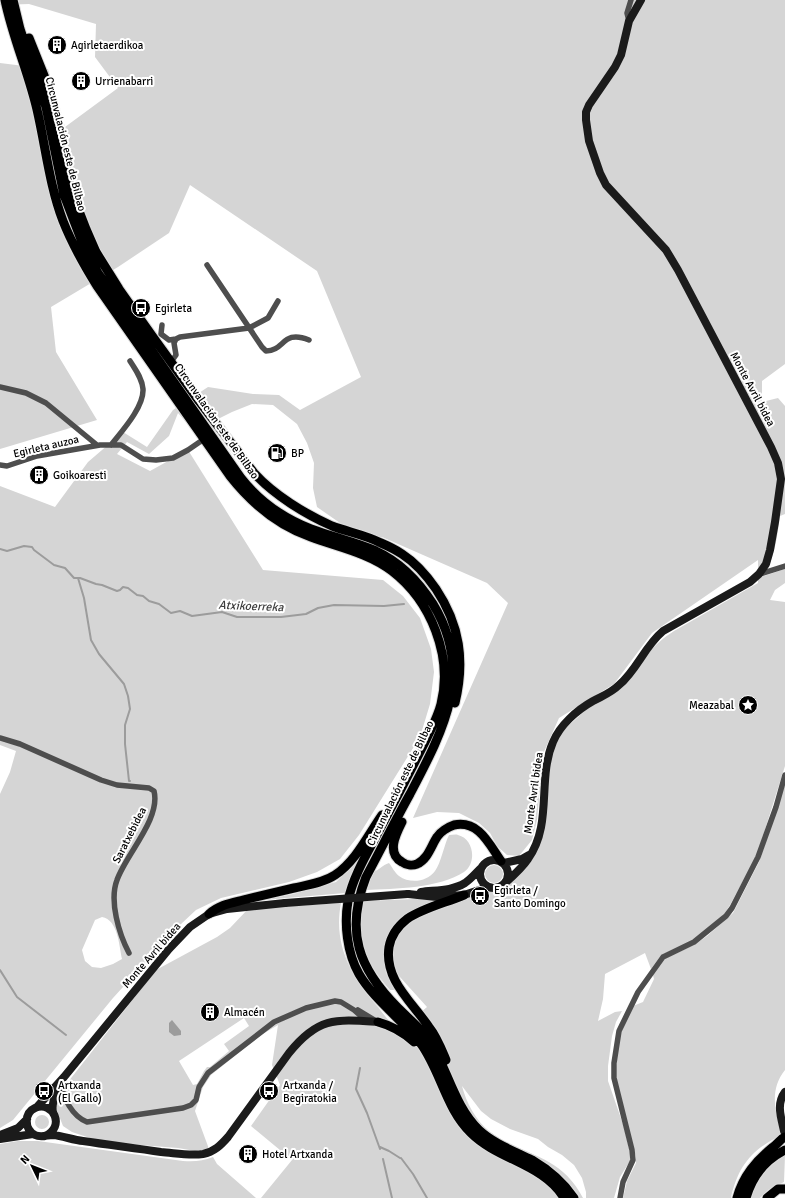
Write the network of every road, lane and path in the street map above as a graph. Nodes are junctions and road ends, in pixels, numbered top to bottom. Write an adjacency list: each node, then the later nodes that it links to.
1 (5, 0): 15 (main road, Circunvalación este de Bilbao)
2 (14, 0): 13 (main road); 22 (main road, Circunvalación este de Bilbao)
3 (631, 0): 5 (street)
4 (641, 0): 5 (street, Monte Avril bidea)
5 (629, 21): 20 (street, Monte Avril bidea)
6 (207, 265): 9 (street)
7 (278, 301): 9 (street)
8 (159, 326): 10 (street)
9 (249, 328): 10 (street); 11 (street)
10 (176, 340): 13 (street)
11 (309, 340)
12 (130, 361): 17 (street)
13 (171, 362): 25 (main road)
14 (0, 387): 16 (street, Egirleta auzoa)
15 (204, 439): 17 (street, Egirleta auzoa); 23 (main road, Circunvalación este de Bilbao)
16 (97, 445): 17 (street, Egirleta auzoa); 18 (street, Egirleta auzoa)
17 (111, 445)
18 (0, 465)
19 (785, 566): 20 (street)
20 (759, 574): 26 (street, Monte Avril bidea)
21 (0, 738): 34 (street, Saratxebidea)
22 (422, 770): 25 (main road); 39 (main road, Circunvalación este de Bilbao)
23 (410, 772): 33 (main road); 38 (main road, Circunvalación este de Bilbao)
24 (785, 775): 59 (street)
25 (417, 790): 27 (main road)
26 (533, 851): 27 (street); 29 (street, Monte Avril bidea)
27 (503, 862): 28 (street); 29 (street)
28 (481, 868): 30 (street); 31 (street, Monte Avril bidea)
29 (505, 883): 30 (street)
30 (488, 887): 32 (street, Monte Avril bidea)
31 (408, 894): 32 (street, Monte Avril bidea); 33 (street, Monte Avril bidea, bridge)
32 (464, 895): 39 (main road)
33 (210, 914): 40 (street, Monte Avril bidea)
34 (129, 953)
35 (348, 1006): 36 (street); 37 (street); 42 (street)
36 (364, 1021): 37 (street); 50 (street)
37 (378, 1022): 38 (main road)
38 (436, 1069): 57 (main road, Circunvalación este de Bilbao)
39 (446, 1073): 58 (main road, Circunvalación este de Bilbao)
40 (63, 1080): 42 (street); 43 (street, Monte Avril bidea); 44 (street, Monte Avril bidea)
41 (785, 1092): 47 (street)
42 (66, 1097): 43 (street)
43 (54, 1098): 45 (street, Monte Avril bidea)
44 (37, 1107): 45 (street); 46 (street)
45 (53, 1112): 50 (street)
46 (27, 1119): 48 (street); 49 (street)
47 (784, 1131)
48 (33, 1134): 50 (street); 52 (street)
49 (0, 1135)
50 (45, 1136)
51 (785, 1137): 54 (main road)
52 (0, 1139)
53 (785, 1142): 54 (main road)
54 (775, 1146): 60 (main road)
55 (785, 1150): 61 (main road)
56 (784, 1188): 62 (main road)
57 (564, 1198)
58 (574, 1198)
59 (620, 1198)
60 (737, 1198)
61 (746, 1198)
62 (767, 1198)

